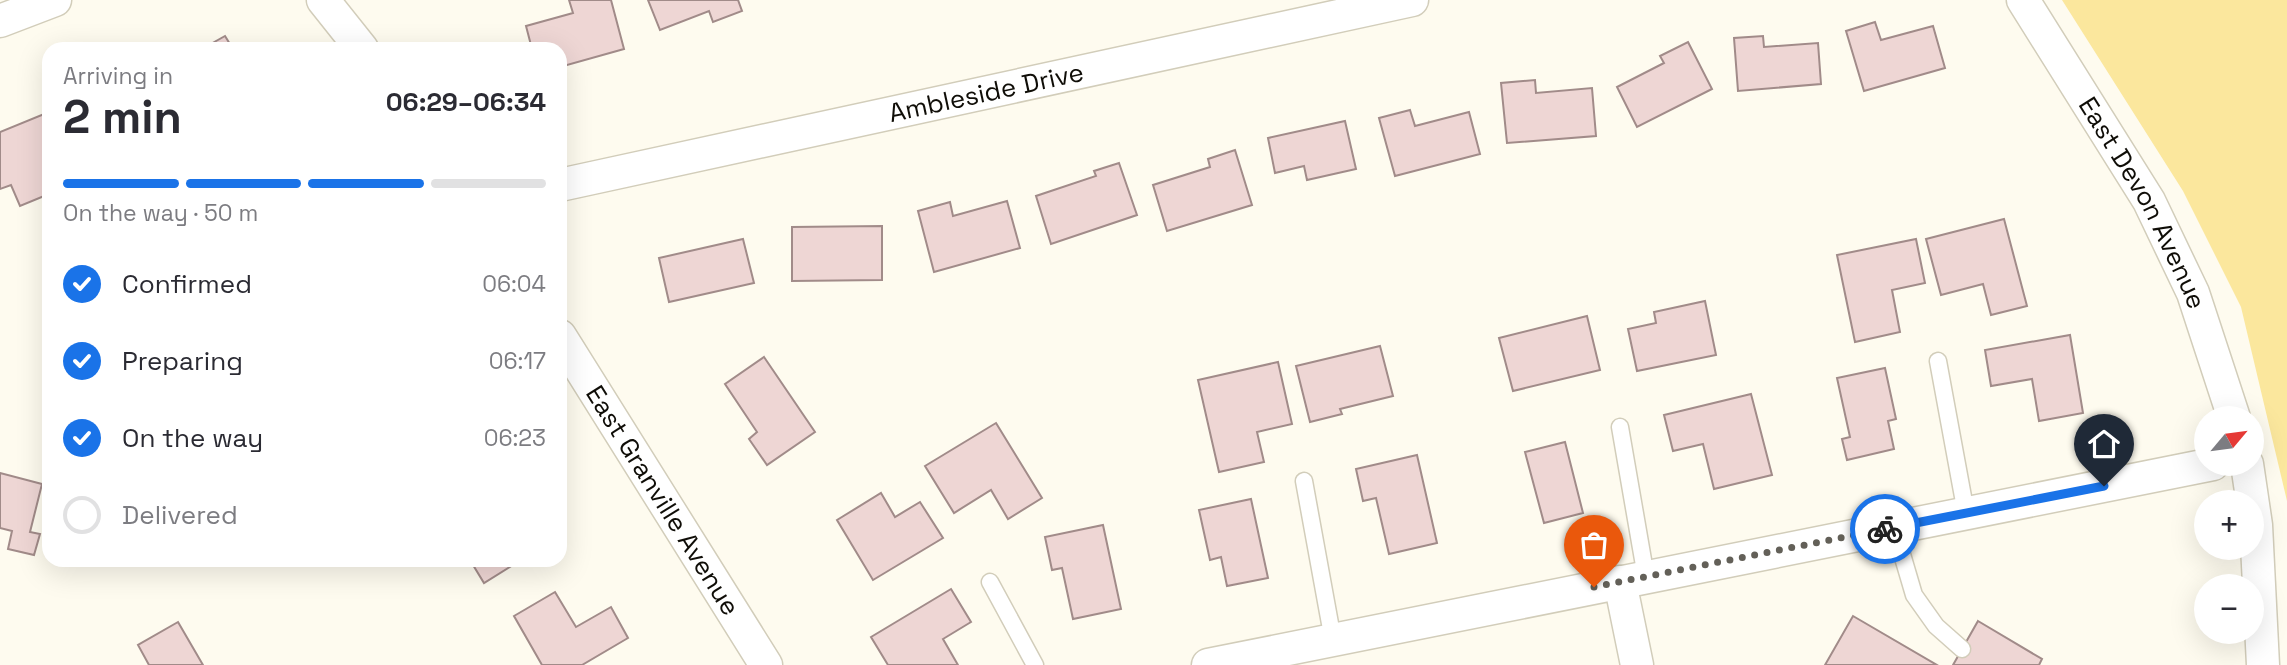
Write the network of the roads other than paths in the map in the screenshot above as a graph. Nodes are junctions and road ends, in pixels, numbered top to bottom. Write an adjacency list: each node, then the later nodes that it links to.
1 (55, 0): 5 (street)
2 (323, 0): 6 (street)
3 (1412, 0): 7 (street, Ambleside Drive)
4 (2023, 0): 10 (street, East Devon Avenue)
5 (0, 21)
6 (356, 42)
7 (567, 184)
8 (567, 347): 21 (street, East Granville Avenue)
9 (1938, 361): 15 (lane)
10 (2230, 406)
11 (1620, 428): 17 (lane)
12 (2194, 468): 15 (street)
13 (2249, 476): 25 (street)
14 (1304, 481): 19 (lane)
15 (1966, 513): 16 (street)
16 (1894, 527): 17 (street); 20 (lane)
17 (1633, 579): 19 (street); 24 (street)
18 (990, 582): 22 (lane)
19 (1333, 640): 23 (street)
20 (1962, 649)
21 (766, 665)
22 (1034, 665)
23 (1208, 665)
24 (1637, 665)
25 (2263, 665)

